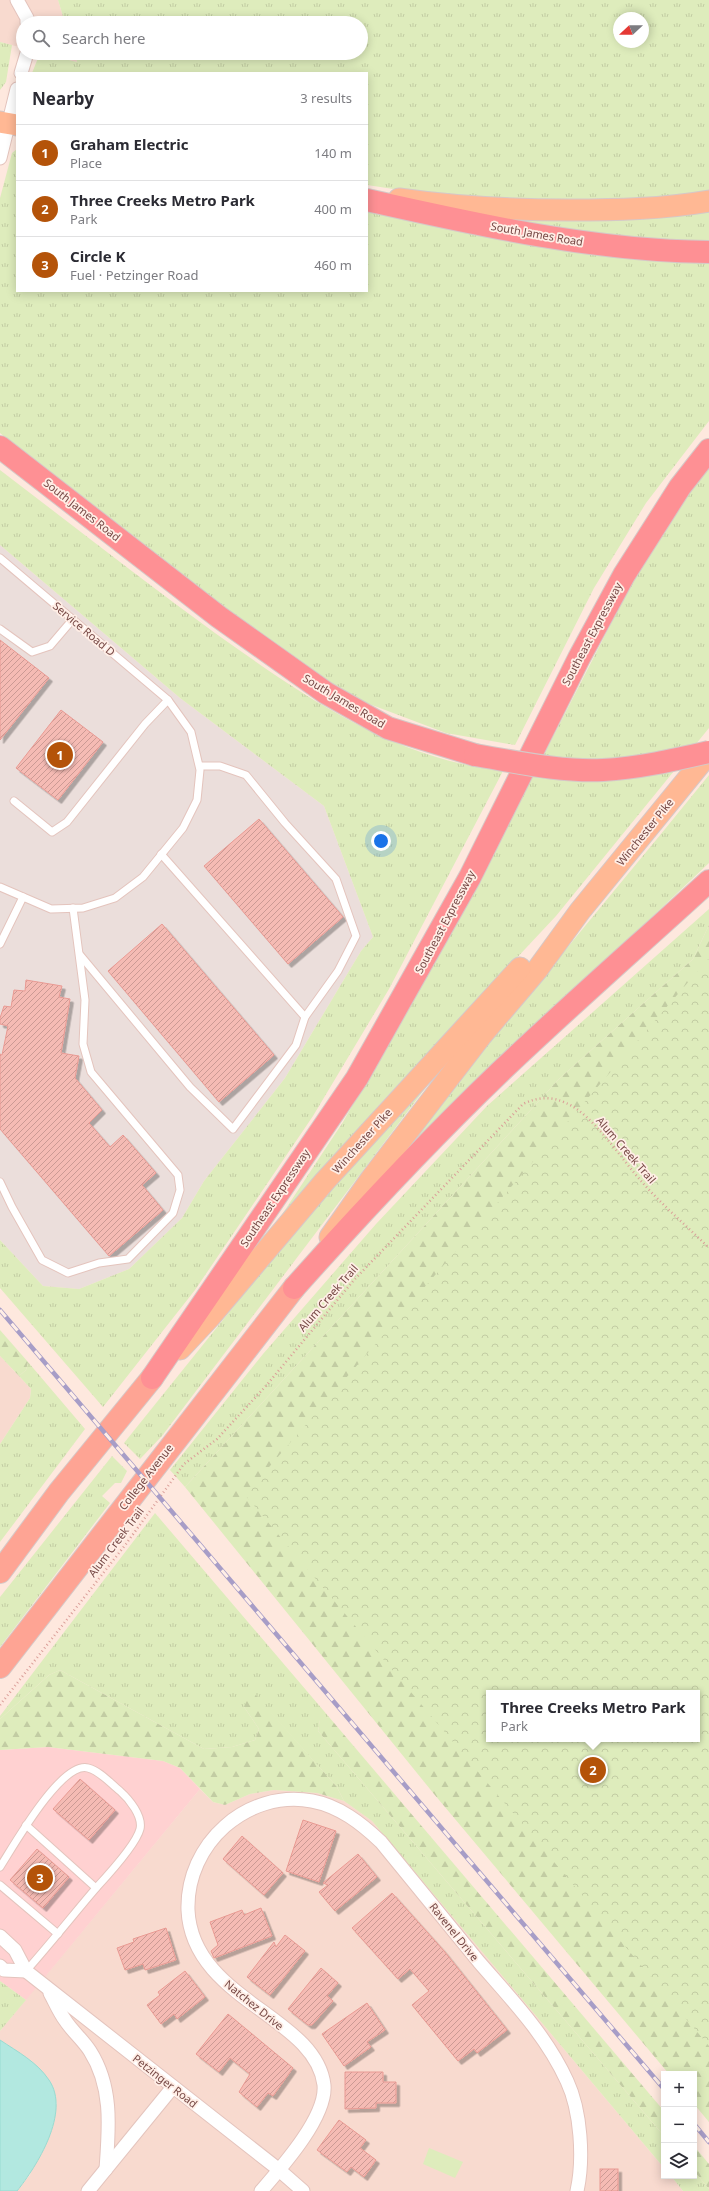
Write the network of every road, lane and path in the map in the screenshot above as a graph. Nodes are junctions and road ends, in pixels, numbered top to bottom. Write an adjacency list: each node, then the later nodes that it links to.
1 (17, 0): 2 (street)
2 (26, 16)
3 (24, 60): 4 (street)
4 (21, 72)
5 (16, 93): 6 (street)
6 (8, 124): 7 (street)
7 (0, 158)
8 (368, 194): 10 (main road)
9 (368, 200): 11 (highway, South James Road)
10 (709, 201)
11 (709, 252)
12 (0, 447): 18 (highway, South James Road, bridge)
13 (709, 450): 33 (highway, Southeast Expressway)
14 (0, 558): 15 (lane, Service Road D)
15 (73, 619): 16 (lane); 17 (lane, Service Road D)
16 (0, 629)
17 (168, 700): 19 (lane, Service Road D); 20 (lane)
18 (709, 752): 26 (main road, Winchester Pike)
19 (200, 766): 21 (lane, Service Road D); 29 (lane)
20 (14, 801)
21 (161, 854): 25 (lane, Service Road D); 29 (lane)
22 (709, 881): 32 (highway)
23 (0, 887): 24 (lane, Service Road D)
24 (23, 897): 25 (lane, Service Road D); 27 (lane)
25 (73, 908): 28 (lane)
26 (580, 911): 32 (main road, Winchester Pike); 33 (main road, Winchester Pike)
27 (0, 944)
28 (80, 955): 29 (lane); 30 (lane)
29 (305, 1017)
30 (0, 1182)
31 (709, 1248): 36 (path, Alum Creek Trail)
32 (294, 1288): 35 (highway, College Avenue)
33 (152, 1378): 34 (highway)
34 (0, 1572)
35 (0, 1667)
36 (0, 1705)
37 (26, 1825): 39 (lane); 41 (lane); 41 (lane)
38 (218, 1830): 49 (street, Natchez Drive); 53 (street, Ravenel Drive)
39 (0, 1867)
40 (0, 1885): 42 (lane)
41 (96, 1888): 42 (lane)
42 (58, 1934): 45 (lane)
43 (0, 1936): 45 (street, Petzinger Road)
44 (0, 1966): 45 (street)
45 (26, 1971): 46 (street, Petzinger Road)
46 (47, 1988): 47 (street, Petzinger Road); 48 (street)
47 (173, 2087): 48 (street); 49 (street, Petzinger Road)
48 (106, 2169): 50 (street)
49 (278, 2169): 51 (street, Natchez Drive); 52 (street, Petzinger Road)
50 (88, 2191)
51 (261, 2191)
52 (303, 2191)
53 (577, 2191)

